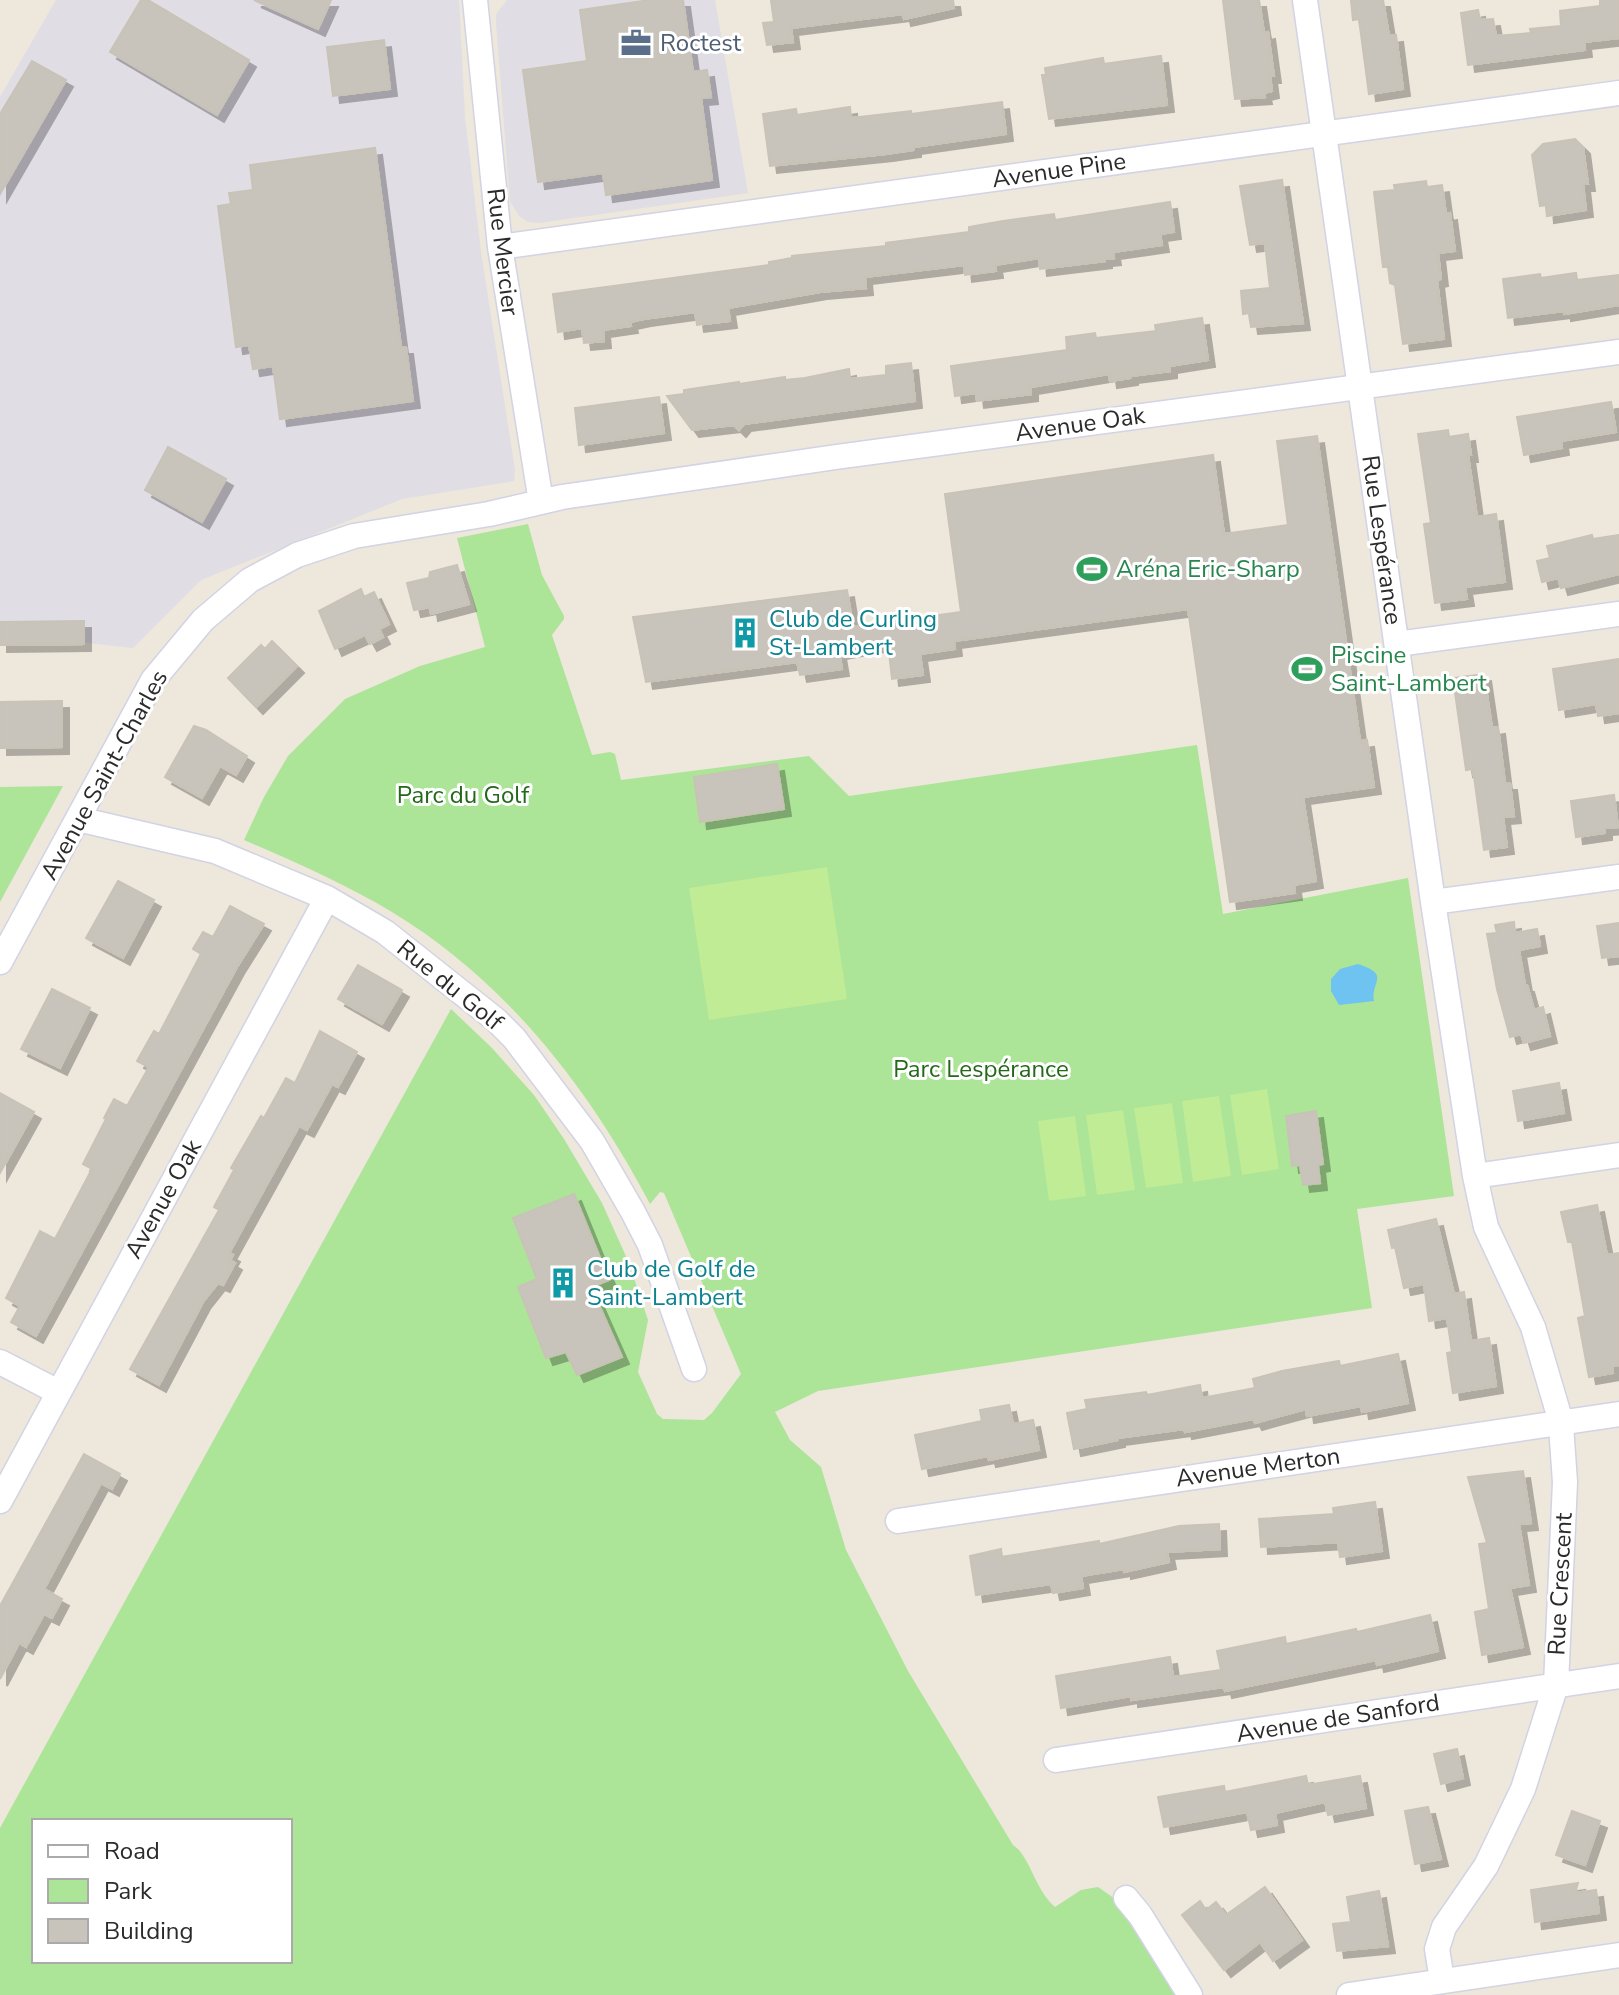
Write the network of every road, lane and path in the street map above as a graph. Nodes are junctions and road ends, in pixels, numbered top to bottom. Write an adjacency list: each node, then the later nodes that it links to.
1 (475, 0): 5 (street, Rue Mercier)
2 (1305, 0): 4 (street, Rue Lespérance)
3 (1619, 93): 4 (street, Avenue Pine)
4 (1323, 133): 5 (street, Avenue Pine); 7 (street, Rue Lespérance)
5 (500, 247): 8 (street, Rue Mercier)
6 (1619, 352): 7 (street, Avenue Oak)
7 (1360, 386): 8 (street, Avenue Oak); 10 (street, Rue Lespérance)
8 (541, 502): 11 (street, Avenue Saint-Charles)
9 (1619, 614): 10 (street)
10 (1397, 644): 14 (street, Rue Lespérance)
11 (78, 819): 13 (street, Rue du Golf); 15 (street, Avenue Saint-Charles)
12 (1619, 877): 14 (street)
13 (327, 898): 19 (street, Rue du Golf); 20 (street, Avenue Oak)
14 (1433, 902): 17 (street, Rue Lespérance)
15 (0, 962)
16 (1619, 1155): 17 (street)
17 (1475, 1176): 22 (street, Rue Crescent)
18 (0, 1362): 20 (street)
19 (694, 1369)
20 (58, 1392): 23 (street, Avenue Oak)
21 (1619, 1414): 22 (street, Avenue Merton)
22 (1561, 1422): 24 (street, Avenue Merton); 26 (street, Rue Crescent)
23 (0, 1501)
24 (898, 1521)
25 (1619, 1676): 26 (street, Avenue de Sanford)
26 (1556, 1685): 27 (street, Avenue de Sanford); 30 (street, Rue Crescent)
27 (1056, 1760)
28 (1126, 1898): 31 (street)
29 (1619, 1955): 30 (street)
30 (1442, 1980): 32 (street)
31 (1190, 1995)
32 (1349, 1995)

